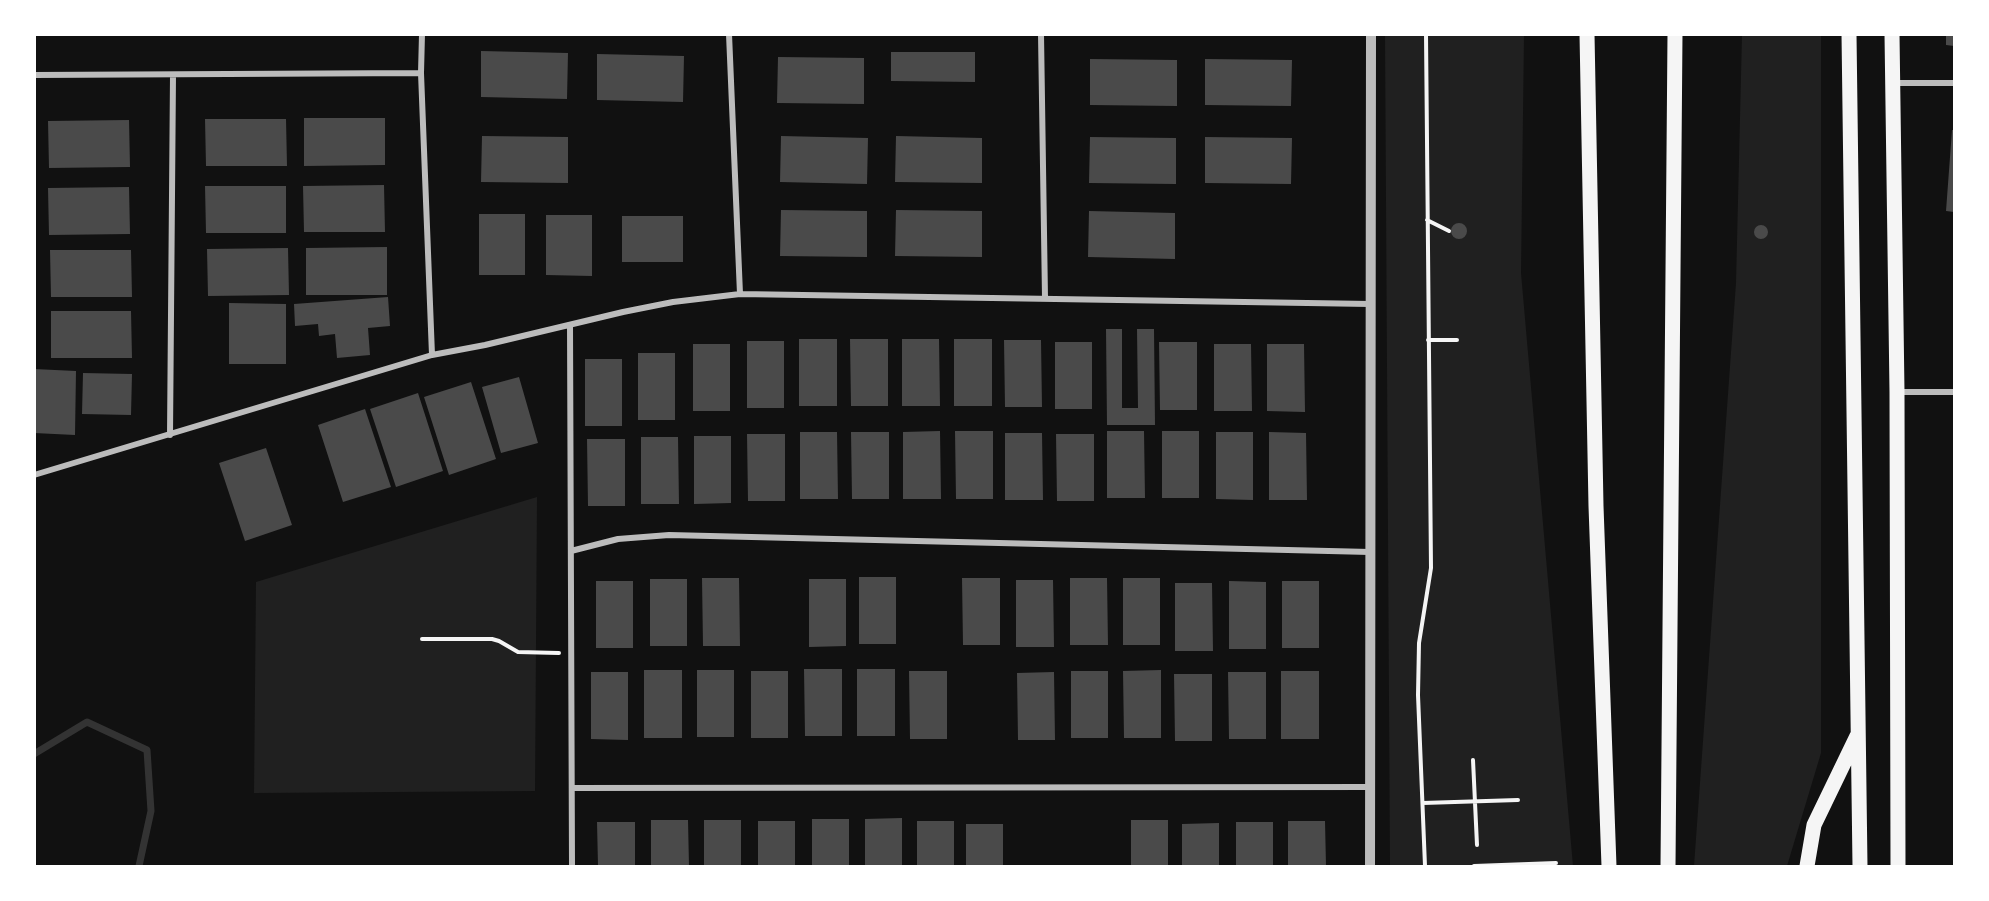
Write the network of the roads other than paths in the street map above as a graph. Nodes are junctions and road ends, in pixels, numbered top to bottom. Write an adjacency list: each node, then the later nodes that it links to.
1 (422, 34): 9 (street)
2 (729, 34): 14 (street)
3 (1041, 34): 15 (street)
4 (1371, 34): 16 (street)
5 (1587, 34): 30 (main road)
6 (1675, 34): 31 (main road)
7 (1849, 34): 25 (main road)
8 (1892, 34): 12 (main road)
9 (422, 74): 11 (street); 18 (street)
10 (34, 75): 11 (street)
11 (173, 75): 21 (street)
12 (1892, 83): 13 (street); 19 (main road)
13 (1954, 83)
14 (740, 294): 15 (street); 17 (street)
15 (1045, 298): 16 (street)
16 (1371, 304): 24 (street)
17 (570, 325): 18 (street); 23 (street)
18 (432, 355): 21 (street)
19 (1897, 392): 20 (street); 34 (main road)
20 (1954, 392)
21 (170, 435): 22 (street)
22 (34, 476)
23 (571, 551): 24 (street); 27 (street)
24 (1370, 552): 26 (street)
25 (1858, 732): 32 (main road); 33 (main road)
26 (1370, 787): 27 (street); 29 (street)
27 (572, 788): 28 (street)
28 (572, 867)
29 (1370, 867)
30 (1609, 867)
31 (1668, 867)
32 (1807, 867)
33 (1860, 867)
34 (1898, 867)

